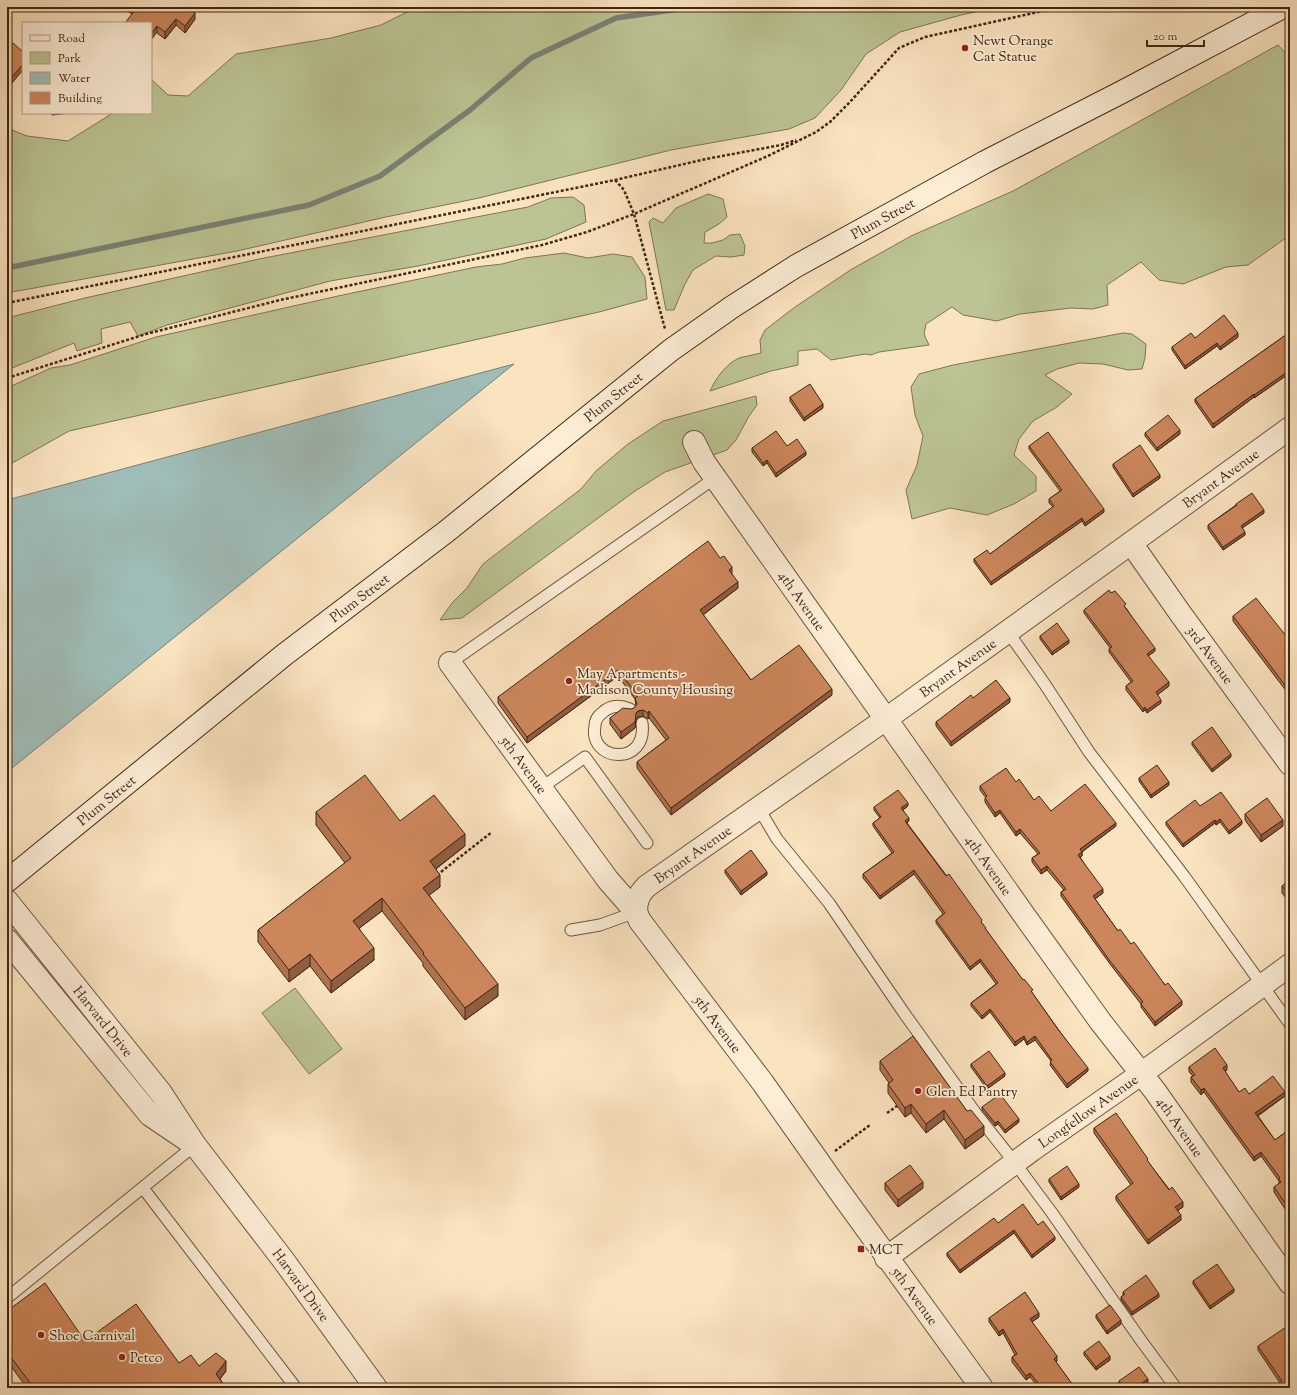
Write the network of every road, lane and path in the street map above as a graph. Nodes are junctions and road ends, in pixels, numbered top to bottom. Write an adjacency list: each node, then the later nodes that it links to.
1 (1061, 7): 3 (path)
2 (1283, 7): 7 (street, Plum Street)
3 (803, 139): 4 (path); 5 (path)
4 (615, 180): 5 (path); 6 (path)
5 (634, 214): 7 (path); 8 (path)
6 (7, 303)
7 (671, 350): 26 (street, Plum Street)
8 (7, 378)
9 (1290, 428): 12 (street, Bryant Avenue)
10 (694, 442): 11 (street, 4th Avenue)
11 (715, 478): 14 (lane); 16 (street, 4th Avenue)
12 (1132, 543): 13 (street, Bryant Avenue); 20 (street, 3rd Avenue)
13 (1008, 632): 16 (street, Bryant Avenue); 32 (lane)
14 (450, 663): 21 (street, 5th Avenue)
15 (630, 709): 18 (lane)
16 (886, 719): 22 (street, Bryant Avenue); 34 (street, 4th Avenue)
17 (642, 723): 18 (lane)
18 (600, 746): 19 (lane)
19 (585, 757): 21 (lane); 24 (lane)
20 (1290, 764)
21 (541, 788): 28 (street, 5th Avenue)
22 (758, 807): 28 (street, Bryant Avenue); 40 (lane)
23 (492, 832): 25 (path)
24 (647, 843)
25 (433, 878)
26 (7, 881)
27 (7, 901): 38 (street, Harvard Drive)
28 (636, 912): 29 (lane); 42 (street, 5th Avenue)
29 (571, 930)
30 (7, 940): 38 (street, Harvard Drive)
31 (1290, 965): 32 (street, Longfellow Avenue)
32 (1262, 985): 33 (lane); 34 (street, Longfellow Avenue)
33 (1290, 1024)
34 (1141, 1074): 40 (street, Longfellow Avenue); 43 (street, 4th Avenue)
35 (897, 1106): 36 (path)
36 (886, 1113)
37 (870, 1125): 39 (path)
38 (195, 1145): 41 (lane); 48 (street, Harvard Drive)
39 (834, 1152)
40 (1015, 1163): 42 (street, Longfellow Avenue); 50 (lane)
41 (143, 1188): 44 (lane); 47 (lane)
42 (886, 1258): 49 (street, 5th Avenue)
43 (1290, 1283)
44 (7, 1298)
45 (7, 1384): 46 (path)
46 (10, 1388)
47 (296, 1388)
48 (376, 1388)
49 (982, 1388)
50 (1176, 1388)

